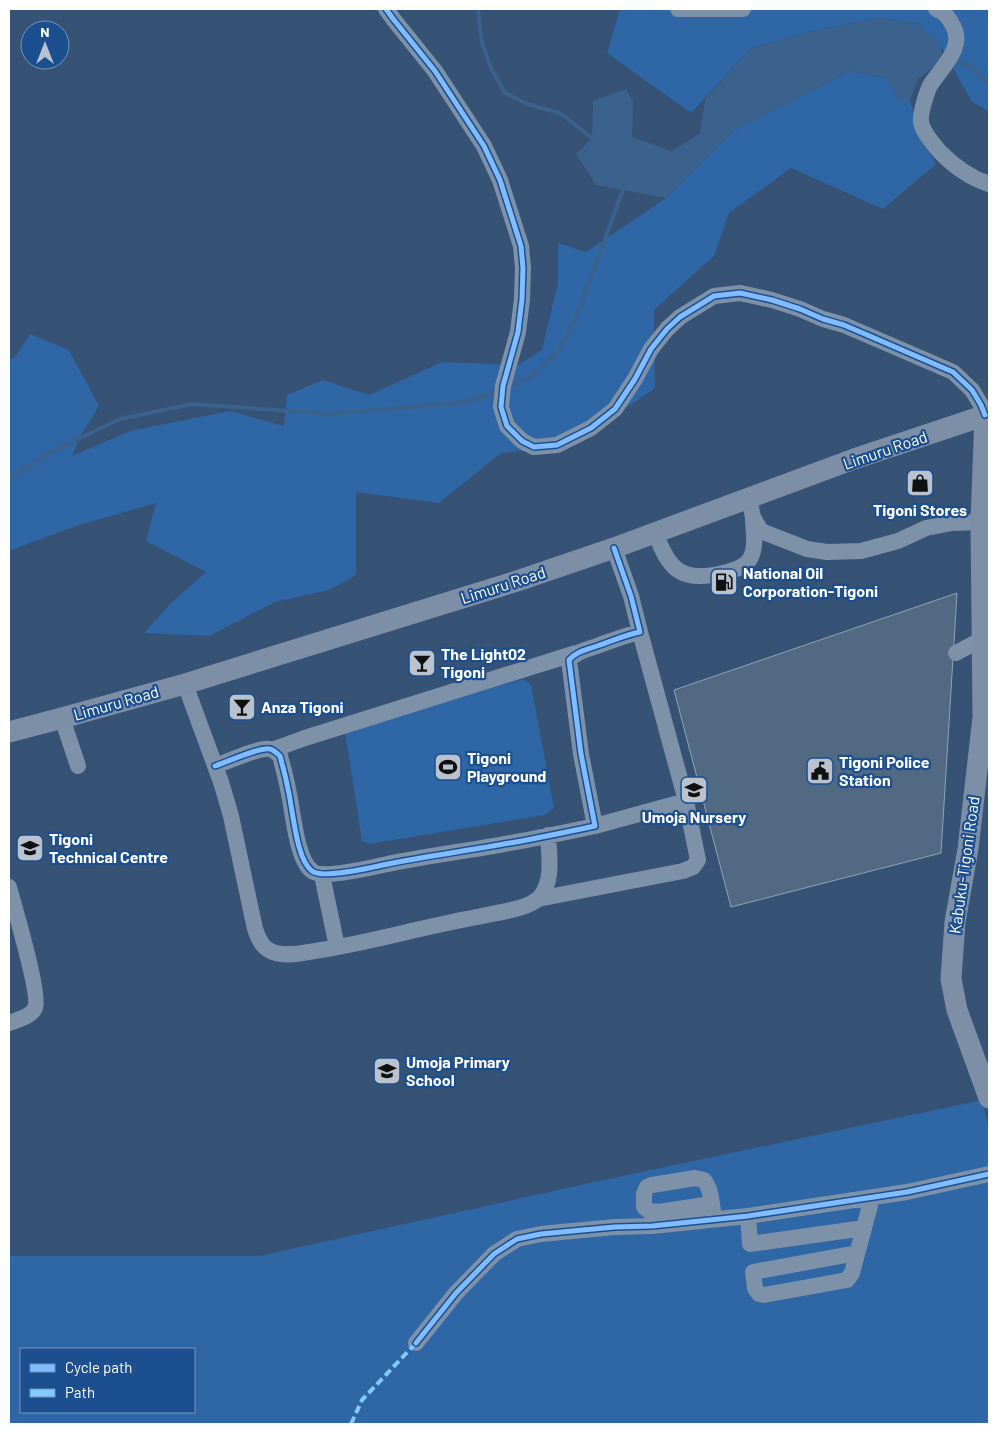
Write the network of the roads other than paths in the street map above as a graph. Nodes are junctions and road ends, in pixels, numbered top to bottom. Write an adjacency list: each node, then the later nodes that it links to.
1 (386, 9): 6 (street)
2 (678, 9): 3 (street)
3 (743, 9)
4 (936, 9): 5 (street)
5 (989, 184)
6 (987, 415): 7 (main road, Limuru Road); 8 (main road, Kabuku-Tigoni Road)
7 (751, 508): 8 (street); 9 (main road, Limuru Road); 9 (street)
8 (981, 522): 12 (main road, Kabuku-Tigoni Road)
9 (654, 532): 10 (main road, Limuru Road)
10 (614, 548): 11 (street); 15 (main road, Limuru Road)
11 (640, 632): 13 (street); 21 (street)
12 (982, 639): 14 (street); 29 (main road, Kabuku-Tigoni Road)
13 (576, 653): 18 (street); 22 (street)
14 (956, 653)
15 (186, 684): 16 (main road, Limuru Road); 20 (street)
16 (62, 718): 17 (main road, Limuru Road); 19 (street)
17 (9, 732)
18 (272, 750): 20 (street); 24 (street)
19 (78, 766)
20 (215, 766): 27 (street)
21 (686, 801): 22 (street); 26 (street)
22 (595, 826): 23 (street)
23 (548, 835): 24 (street); 26 (street)
24 (322, 875): 27 (street)
25 (9, 887): 28 (street)
26 (538, 899): 27 (street)
27 (337, 947)
28 (9, 1023)
29 (989, 1095)
30 (989, 1174): 31 (street)
31 (872, 1198): 32 (street); 33 (street)
32 (748, 1216): 34 (street); 37 (street)
33 (864, 1228): 34 (street); 35 (street)
34 (750, 1244): 36 (street)
35 (857, 1253): 36 (street); 36 (street)
36 (753, 1272)
37 (416, 1343)

